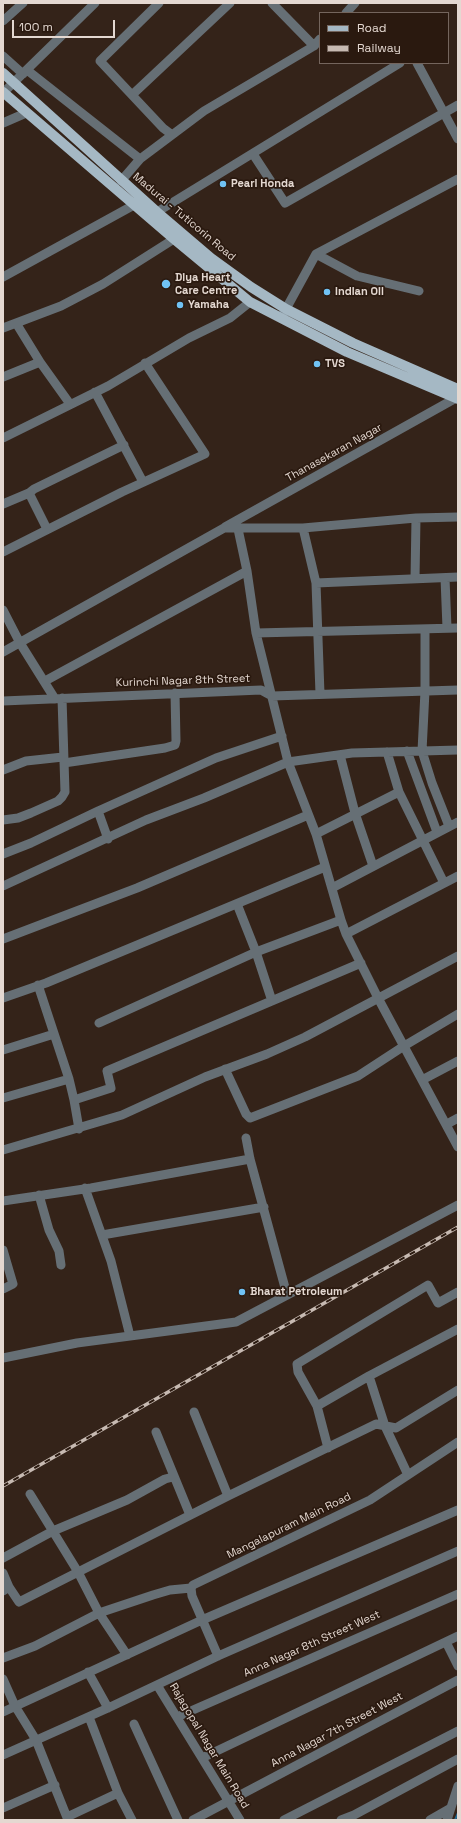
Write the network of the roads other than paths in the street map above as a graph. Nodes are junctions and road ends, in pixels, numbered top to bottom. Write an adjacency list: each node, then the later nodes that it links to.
1 (95, 3): 13 (street)
2 (159, 3): 17 (street)
3 (230, 3): 17 (street)
4 (272, 3): 9 (street)
5 (355, 3): 7 (street)
6 (17, 5): 8 (street)
7 (347, 12)
8 (3, 21)
9 (317, 43): 22 (street)
10 (3, 56): 13 (street)
11 (398, 64): 24 (street)
12 (418, 64): 20 (street)
13 (25, 72): 15 (street); 25 (street)
14 (3, 73): 15 (main road, Madurai - Tuticorin Road)
15 (13, 82): 16 (street); 27 (main road, Madurai - Tuticorin Road)
16 (3, 92): 19 (main road, Madurai - Tuticorin Road)
17 (132, 95): 22 (street)
18 (458, 105): 20 (street)
19 (26, 113): 21 (street); 28 (main road, Madurai - Tuticorin Road)
20 (444, 113): 23 (street); 24 (street)
21 (3, 123)
22 (171, 134): 25 (street)
23 (458, 139)
24 (253, 154): 29 (street)
25 (140, 159): 27 (street)
26 (458, 179): 31 (street)
27 (121, 180): 29 (main road, Madurai - Tuticorin Road)
28 (134, 206): 30 (main road, Madurai - Tuticorin Road); 32 (street)
29 (157, 212): 35 (main road, Madurai - Tuticorin Road)
30 (174, 239): 34 (main road, Madurai - Tuticorin Road); 37 (street)
31 (316, 254): 33 (street); 35 (street)
32 (3, 277)
33 (419, 291)
34 (250, 302): 36 (main road, Madurai - Tuticorin Road); 40 (street)
35 (286, 309): 36 (street); 43 (main road, Madurai - Tuticorin Road)
36 (281, 318): 43 (main road, Madurai - Tuticorin Road)
37 (16, 323): 38 (street); 39 (street)
38 (3, 328)
39 (40, 362): 41 (street); 44 (street)
40 (145, 364): 42 (street); 47 (street)
41 (3, 377)
42 (95, 392): 44 (street); 46 (street)
43 (457, 395): 52 (street, Thanasekaran Nagar)
44 (70, 404): 45 (street)
45 (3, 438)
46 (124, 445): 47 (street); 48 (street)
47 (143, 482): 54 (street)
48 (29, 493): 49 (street); 54 (street)
49 (3, 504)
50 (458, 517): 51 (street)
51 (416, 518): 53 (street); 60 (street)
52 (224, 528): 55 (street); 68 (street, Thanasekaran Nagar)
53 (303, 528): 55 (street); 61 (street)
54 (47, 529): 56 (street)
55 (238, 529): 57 (street)
56 (3, 552)
57 (247, 571): 67 (street); 70 (street)
58 (458, 577): 59 (street)
59 (445, 578): 60 (street); 63 (street)
60 (415, 579): 61 (street)
61 (316, 583): 66 (street)
62 (3, 610): 68 (street)
63 (447, 628): 64 (street); 65 (street)
64 (458, 628)
65 (425, 629): 66 (street); 72 (street)
66 (318, 631): 67 (street); 74 (street)
67 (256, 633): 75 (street)
68 (20, 643): 69 (street, Thanasekaran Nagar); 70 (street)
69 (3, 652)
70 (45, 681): 76 (street)
71 (458, 690): 72 (street, Kurinchi Nagar 8th Street)
72 (425, 691): 74 (street, Kurinchi Nagar 8th Street); 81 (street)
73 (175, 694): 75 (street, Kurinchi Nagar 8th Street); 76 (street, Kurinchi Nagar 8th Street); 84 (street)
74 (320, 694): 75 (street, Kurinchi Nagar 8th Street)
75 (272, 696): 78 (street)
76 (58, 699): 77 (street, Kurinchi Nagar 8th Street); 84 (street)
77 (3, 701)
78 (282, 736): 85 (street); 88 (street)
79 (458, 750): 81 (street)
80 (407, 751): 81 (street); 82 (street); 93 (street)
81 (422, 751): 92 (street)
82 (387, 752): 83 (street); 87 (street)
83 (340, 755): 85 (street); 89 (street)
84 (64, 760): 86 (street); 91 (street)
85 (288, 762): 90 (street); 95 (street)
86 (3, 770)
87 (399, 792): 89 (street); 96 (street)
88 (98, 811): 95 (street); 97 (street)
89 (355, 813): 94 (street); 98 (street)
90 (308, 815): 94 (street); 107 (street)
91 (3, 820)
92 (454, 824): 93 (street)
93 (437, 832): 96 (street)
94 (316, 834): 99 (street)
95 (108, 839): 102 (street)
96 (423, 840): 98 (street); 101 (street)
97 (3, 854)
98 (373, 866): 103 (street)
99 (325, 867): 103 (street); 104 (street)
100 (458, 876): 101 (street)
101 (444, 883): 106 (street)
102 (3, 886)
103 (332, 888): 105 (street)
104 (237, 904): 108 (street); 111 (street)
105 (341, 920): 106 (street); 108 (street)
106 (346, 934): 110 (street)
107 (3, 939)
108 (256, 952): 114 (street); 116 (street)
109 (458, 956): 113 (street)
110 (360, 963): 113 (street); 114 (street)
111 (38, 985): 112 (street); 117 (street)
112 (3, 998)
113 (378, 998): 118 (street); 121 (street)
114 (272, 1001): 125 (street)
115 (458, 1014): 118 (street)
116 (99, 1023)
117 (54, 1034): 119 (street); 122 (street)
118 (404, 1046): 121 (street); 123 (street)
119 (3, 1050)
120 (458, 1061): 123 (street)
121 (225, 1069): 128 (street)
122 (68, 1080): 124 (street); 125 (street)
123 (422, 1080): 127 (street)
124 (3, 1098)
125 (74, 1100): 128 (street)
126 (458, 1118): 127 (street)
127 (447, 1124): 130 (street)
128 (79, 1128): 131 (street)
129 (246, 1138): 132 (street)
130 (458, 1147)
131 (3, 1150)
132 (250, 1159): 133 (street); 137 (street)
133 (85, 1188): 134 (street); 138 (street)
134 (39, 1194): 135 (street); 140 (street)
135 (3, 1201)
136 (458, 1205): 143 (street)
137 (264, 1207): 138 (street); 143 (street)
138 (102, 1235): 145 (street)
139 (3, 1250): 141 (street)
140 (61, 1265)
141 (3, 1289)
142 (458, 1293): 149 (street)
143 (287, 1295): 145 (street)
144 (458, 1329): 147 (street)
145 (130, 1336): 146 (street)
146 (3, 1358)
147 (369, 1376): 149 (street); 151 (street)
148 (458, 1390): 151 (street)
149 (317, 1406): 154 (street)
150 (194, 1412): 158 (street)
151 (385, 1426): 154 (street); 155 (street)
152 (156, 1432): 156 (street)
153 (458, 1443): 155 (street, Mangalapuram Main Road)
154 (328, 1448): 158 (street)
155 (408, 1475): 166 (street, Mangalapuram Main Road)
156 (173, 1477): 160 (street); 161 (street)
157 (30, 1494): 161 (street)
158 (228, 1496): 160 (street)
159 (458, 1510): 170 (street)
160 (190, 1515): 164 (street)
161 (53, 1531): 163 (street); 164 (street)
162 (458, 1551): 174 (street)
163 (3, 1558)
164 (78, 1572): 167 (street); 169 (street)
165 (3, 1573): 167 (street)
166 (191, 1588): 169 (street); 170 (street)
167 (6, 1589)
168 (458, 1594): 185 (street, Anna Nagar 8th Street West)
169 (100, 1613): 173 (street); 175 (street)
170 (202, 1620): 173 (street); 174 (street)
171 (458, 1636): 172 (street)
172 (446, 1642): 176 (street); 190 (street)
173 (127, 1655): 177 (street)
174 (218, 1656): 180 (street)
175 (3, 1658)
176 (458, 1666)
177 (88, 1672): 181 (street); 182 (street)
178 (3, 1679): 181 (street)
179 (458, 1680): 195 (street, Anna Nagar 7th Street West)
180 (157, 1685): 182 (street); 185 (street, Rajagopal Nagar Main Road)
181 (15, 1706): 183 (street); 188 (street)
182 (108, 1708): 184 (street)
183 (3, 1712)
184 (89, 1717): 188 (street); 194 (street)
185 (177, 1717): 190 (street, Rajagopal Nagar Main Road)
186 (134, 1724): 201 (street)
187 (458, 1731): 204 (street)
188 (36, 1740): 189 (street); 192 (street)
189 (3, 1755)
190 (202, 1758): 195 (street, Rajagopal Nagar Main Road)
191 (458, 1759): 198 (street)
192 (55, 1785): 196 (street); 199 (street)
193 (458, 1786): 197 (street)
194 (118, 1793): 199 (street); 200 (street)
195 (227, 1801): 202 (street, Anna Nagar 7th Street West); 203 (street, Rajagopal Nagar Main Road)
196 (3, 1808)
197 (451, 1808): 206 (street); 207 (street)
198 (356, 1817): 205 (street)
199 (68, 1818)
200 (132, 1820)
201 (178, 1820)
202 (193, 1820)
203 (240, 1820)
204 (284, 1820)
205 (340, 1820)
206 (430, 1820)
207 (447, 1820)

